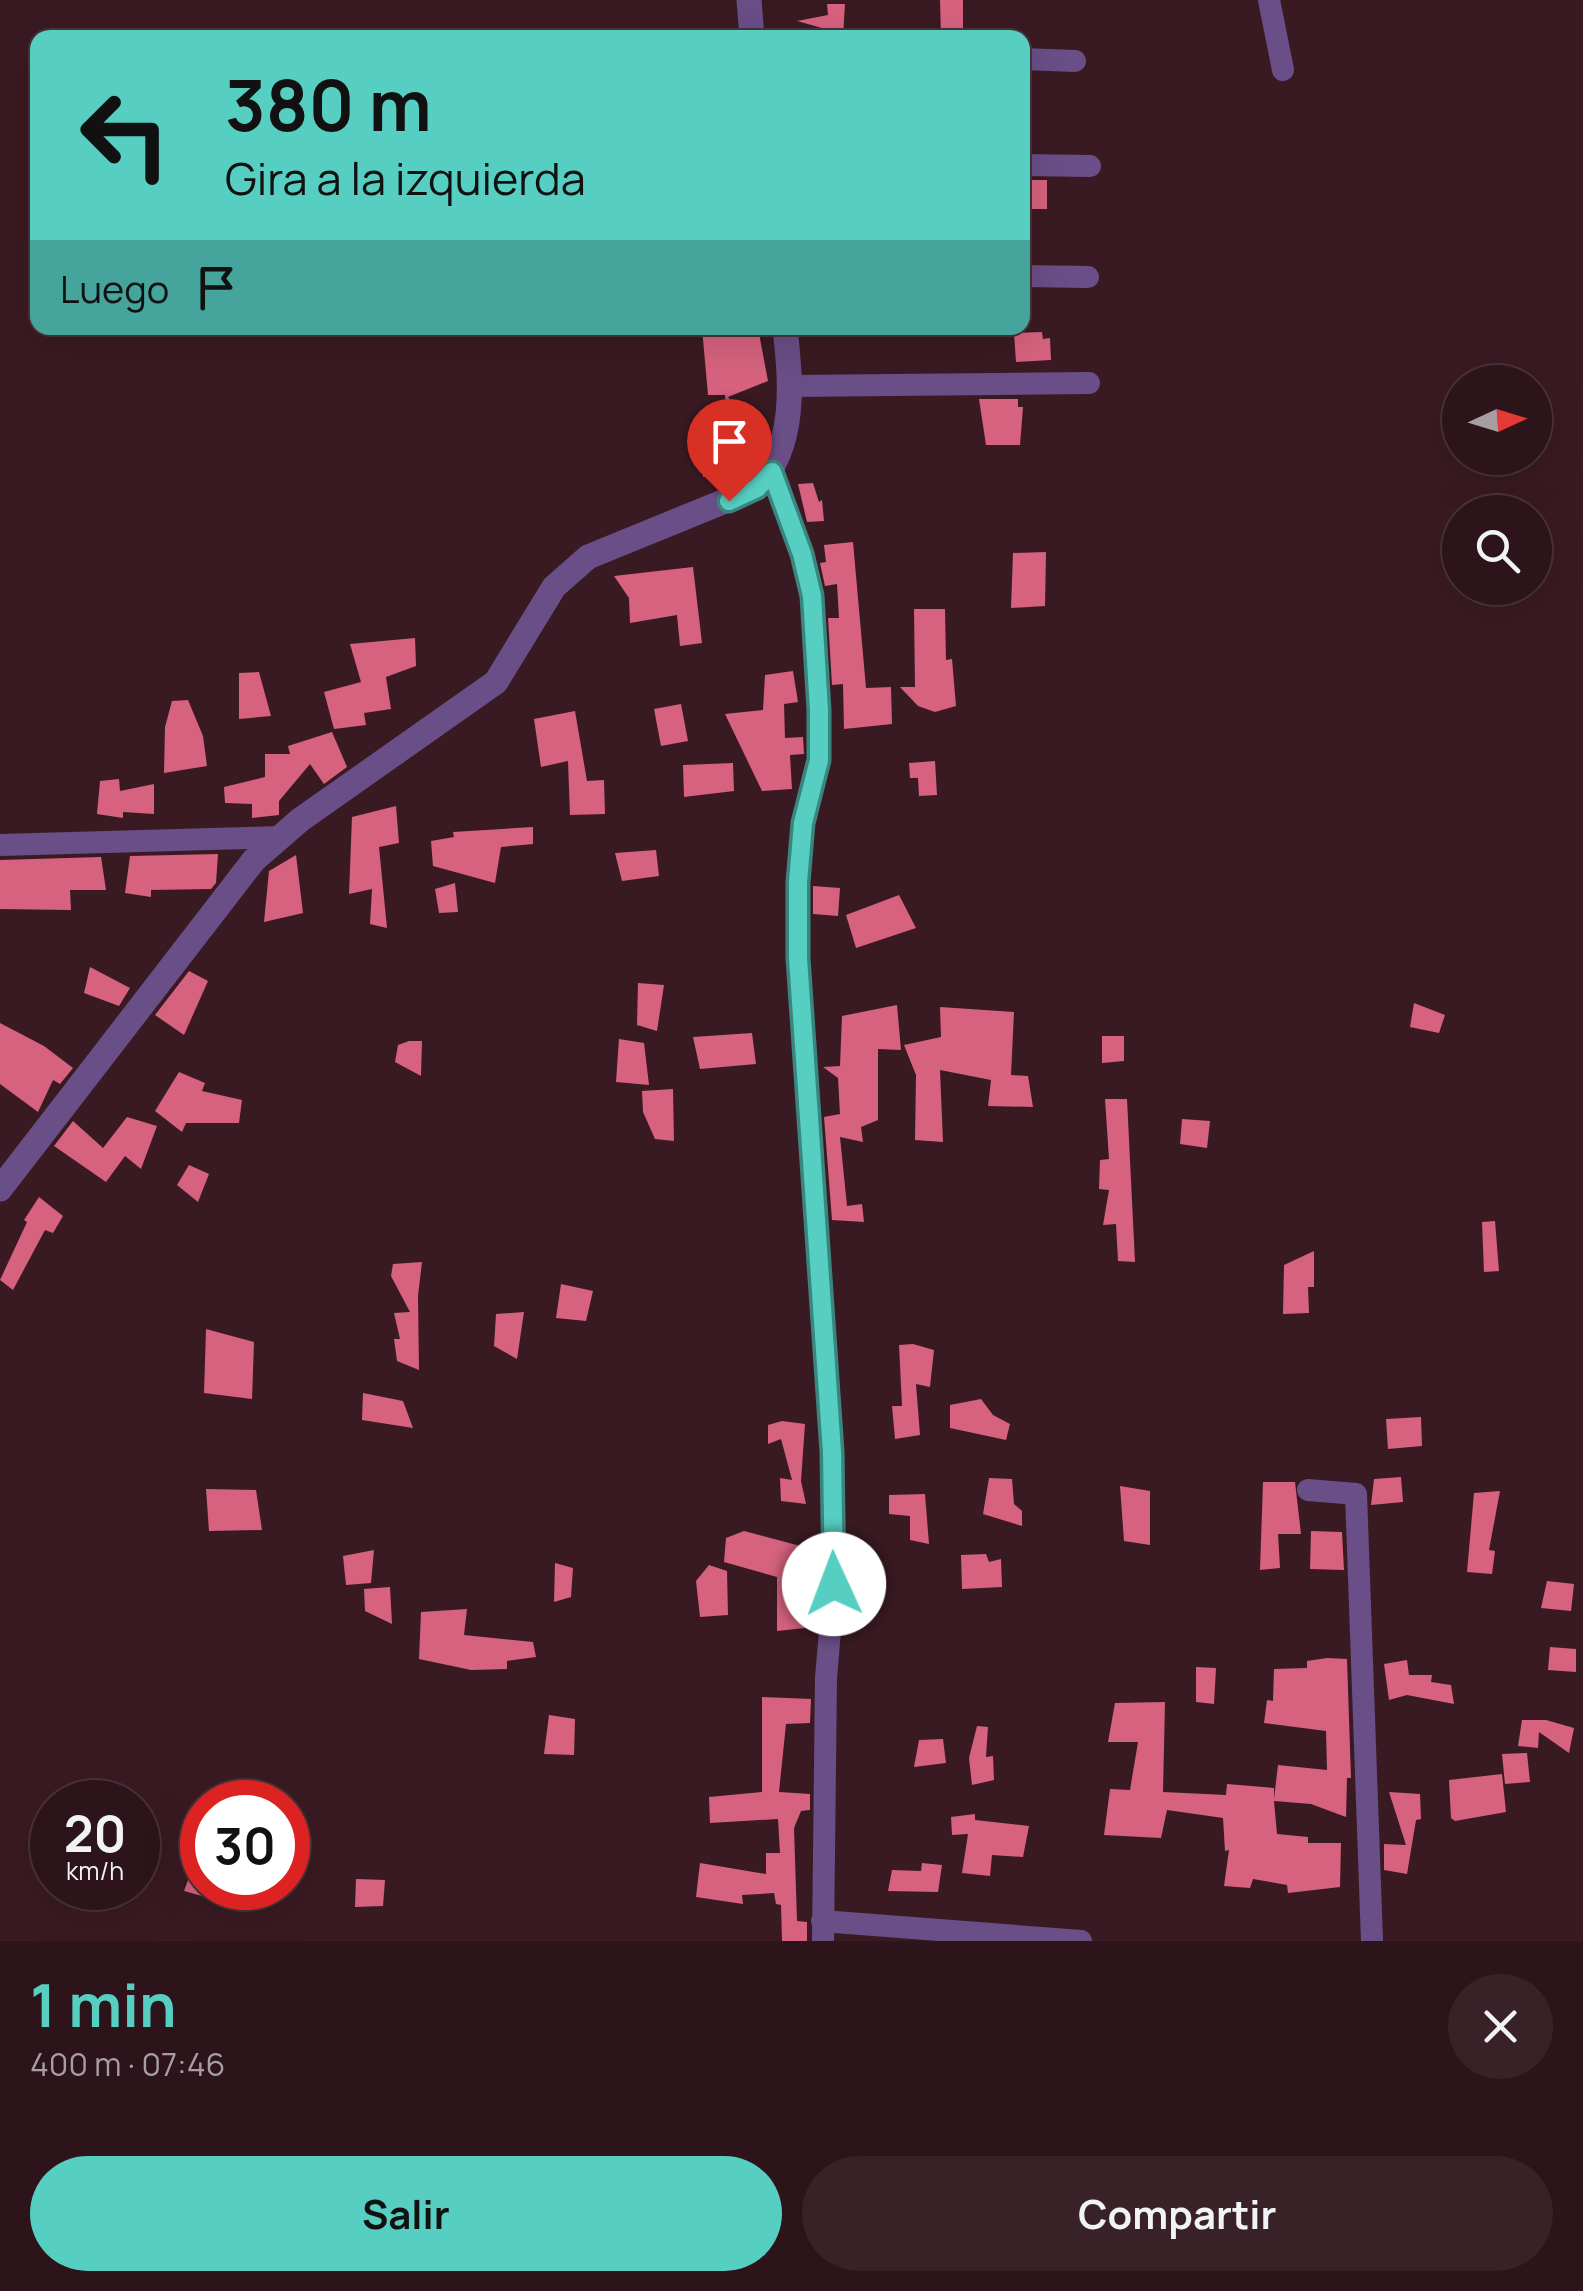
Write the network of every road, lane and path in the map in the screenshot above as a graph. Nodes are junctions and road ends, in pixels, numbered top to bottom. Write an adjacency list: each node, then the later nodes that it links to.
1 (749, 0): 3 (street)
2 (1268, 0): 6 (street)
3 (751, 30)
4 (1030, 60): 5 (street)
5 (1075, 61)
6 (1283, 70)
7 (1030, 165): 8 (street)
8 (1090, 166)
9 (1030, 276): 10 (street)
10 (1088, 277)
11 (786, 335): 13 (street)
12 (1089, 383): 13 (street)
13 (791, 386): 14 (street)
14 (772, 472): 15 (street); 19 (street)
15 (280, 838): 16 (street); 17 (street)
16 (0, 845)
17 (0, 1189)
18 (1308, 1490): 21 (street)
19 (822, 1931): 20 (street)
20 (1081, 1941)
21 (1372, 1941)

